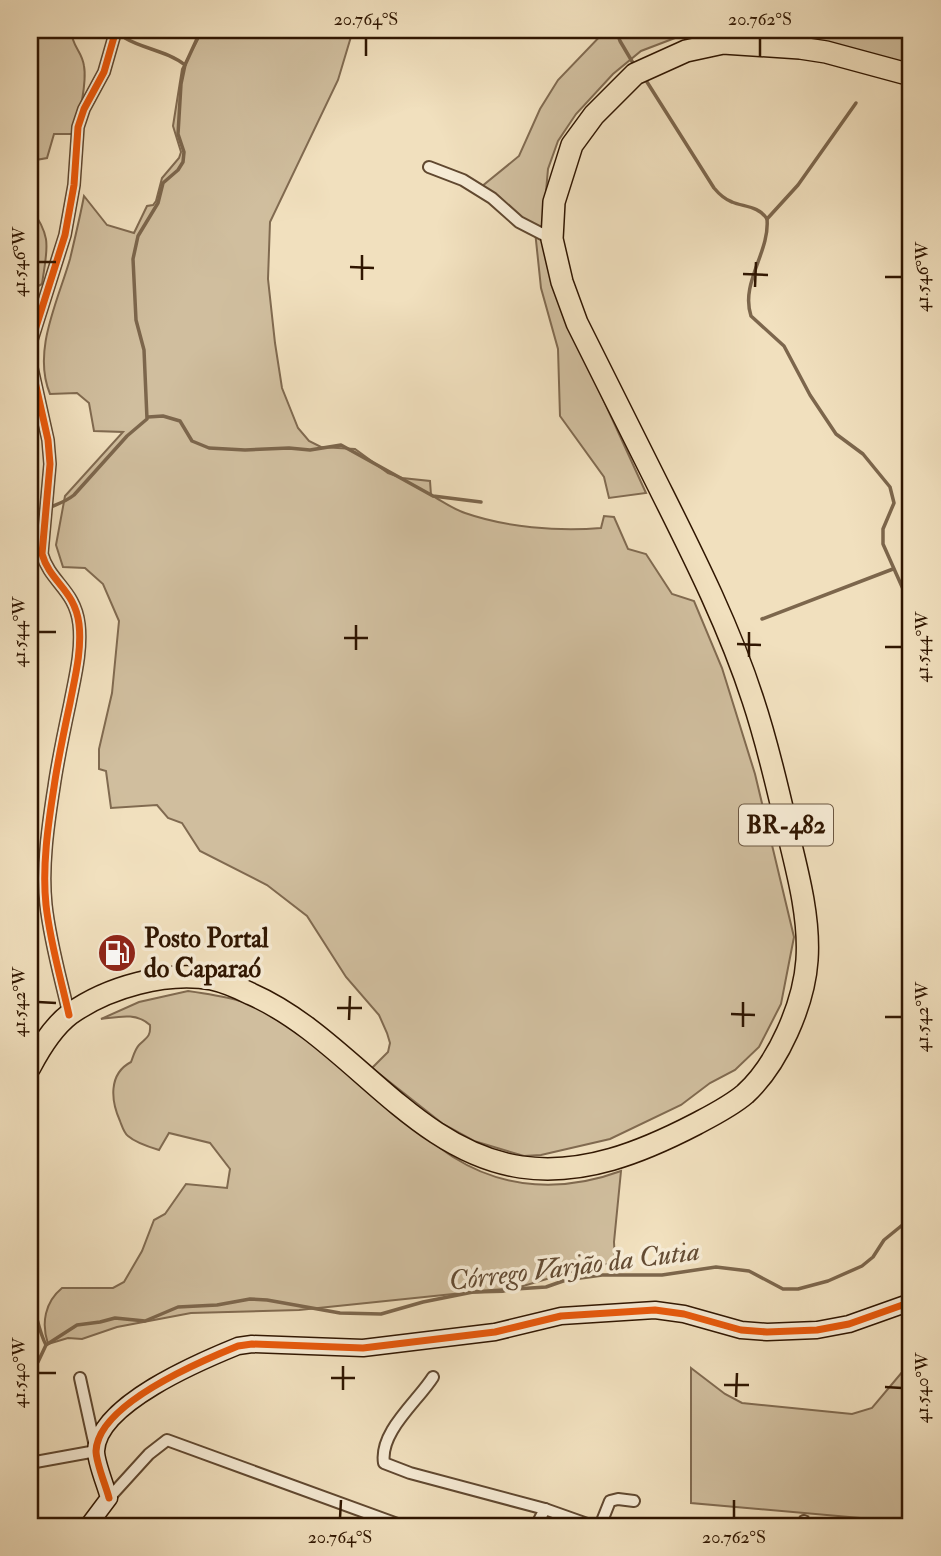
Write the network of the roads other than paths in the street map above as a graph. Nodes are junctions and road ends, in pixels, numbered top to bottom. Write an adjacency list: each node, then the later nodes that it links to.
1 (116, 30): 5 (street)
2 (911, 75): 4 (highway, BR-482)
3 (429, 167): 4 (street)
4 (552, 239): 7 (highway, BR-482)
5 (30, 346)
6 (30, 359): 7 (street)
7 (69, 1015): 8 (highway, BR-482)
8 (30, 1067)
9 (911, 1302): 12 (street)
10 (433, 1377): 16 (street)
11 (80, 1378): 12 (street)
12 (96, 1451): 13 (street); 14 (street)
13 (30, 1463)
14 (109, 1498): 17 (street); 18 (street)
15 (634, 1501): 21 (street)
16 (545, 1509): 19 (street); 20 (street)
17 (88, 1526)
18 (403, 1526)
19 (536, 1526)
20 (593, 1526)
21 (600, 1526)

